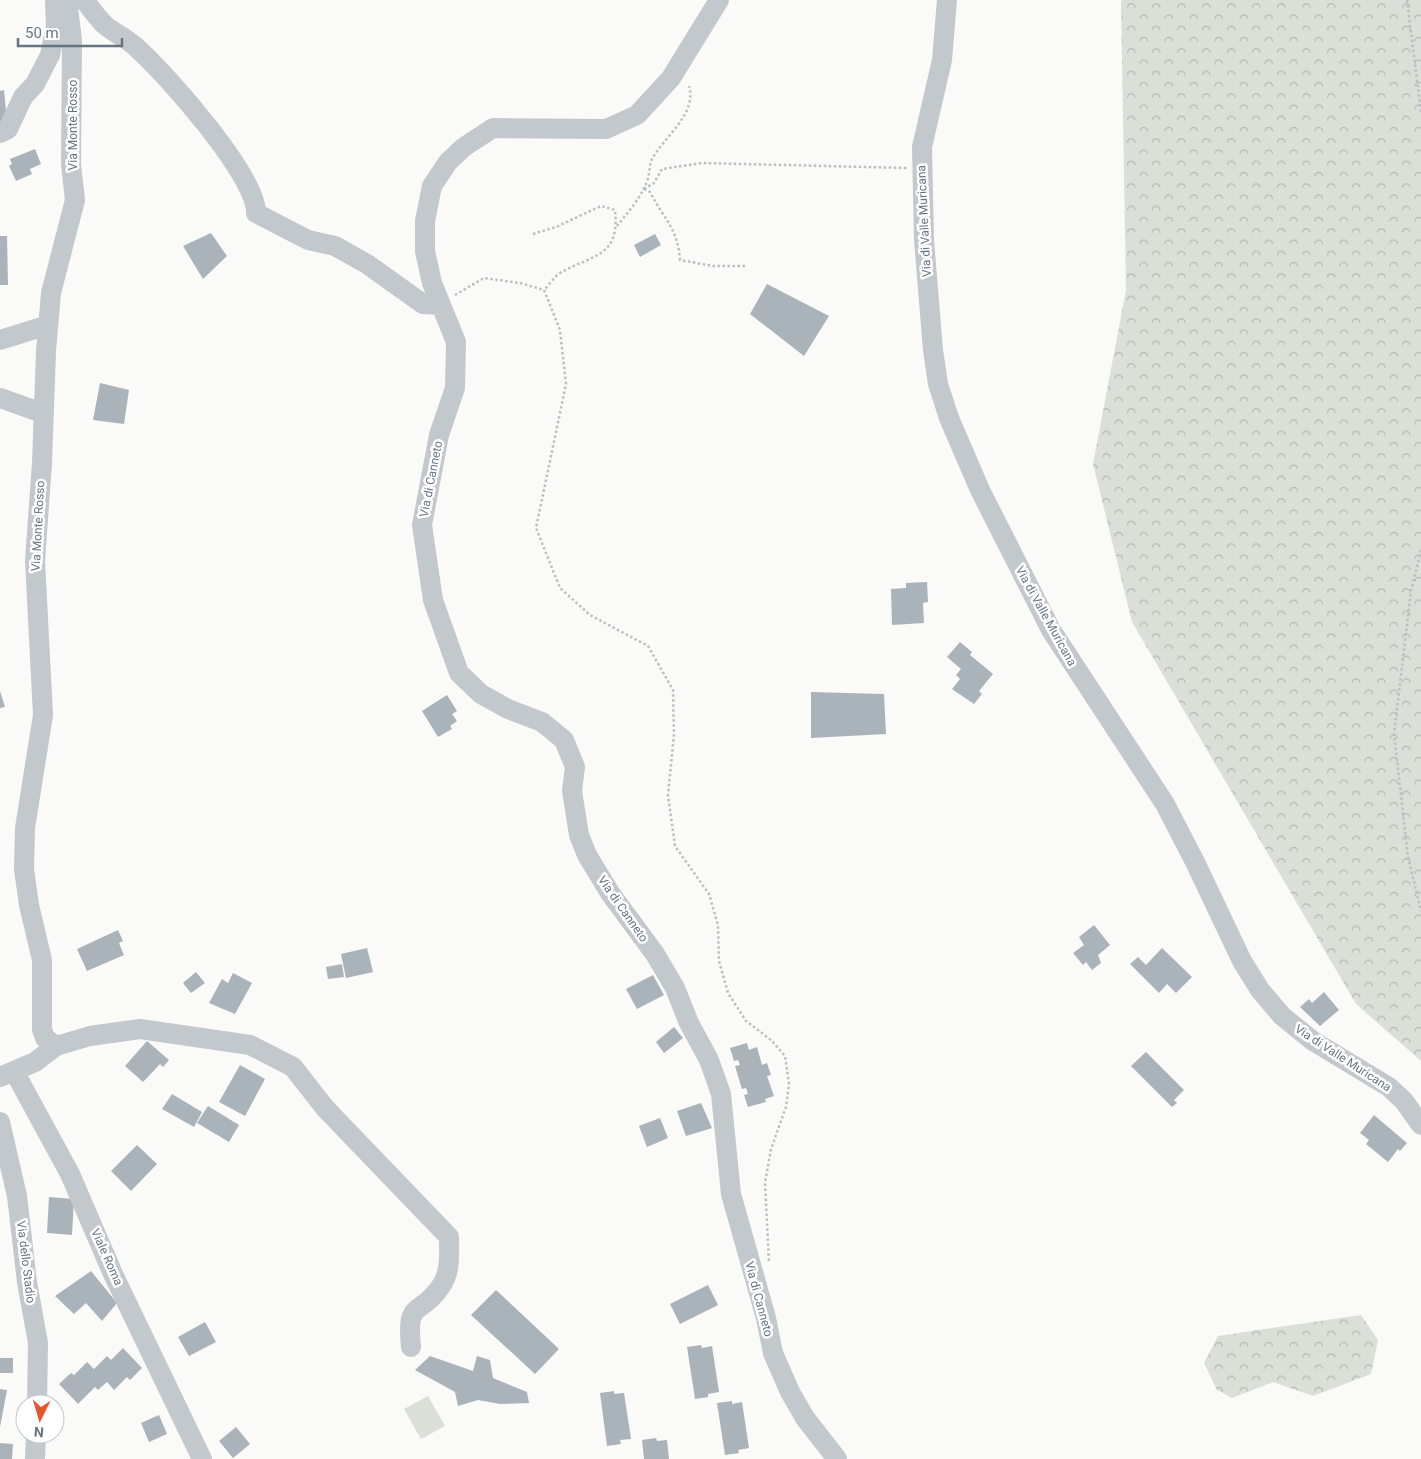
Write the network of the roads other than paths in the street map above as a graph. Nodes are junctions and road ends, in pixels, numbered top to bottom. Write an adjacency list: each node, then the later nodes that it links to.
1 (55, 0): 6 (street)
2 (67, 0): 8 (street, Via Monte Rosso)
3 (84, 0): 7 (street)
4 (719, 0): 7 (street, Via di Canneto)
5 (947, 2): 15 (street, Via di Valle Muricana)
6 (0, 134)
7 (441, 305): 21 (street, Via di Canneto)
8 (48, 325): 9 (street); 11 (street, Via Monte Rosso)
9 (0, 340)
10 (0, 398): 11 (street)
11 (42, 413): 12 (street, Via Monte Rosso)
12 (56, 1046): 13 (street); 16 (street)
13 (7, 1074): 20 (street, Viale Roma)
14 (0, 1122): 17 (street, Via dello Stadio)
15 (1421, 1125)
16 (411, 1347)
17 (37, 1394)
18 (36, 1444): 19 (street)
19 (35, 1459)
20 (202, 1459)
21 (837, 1459)

